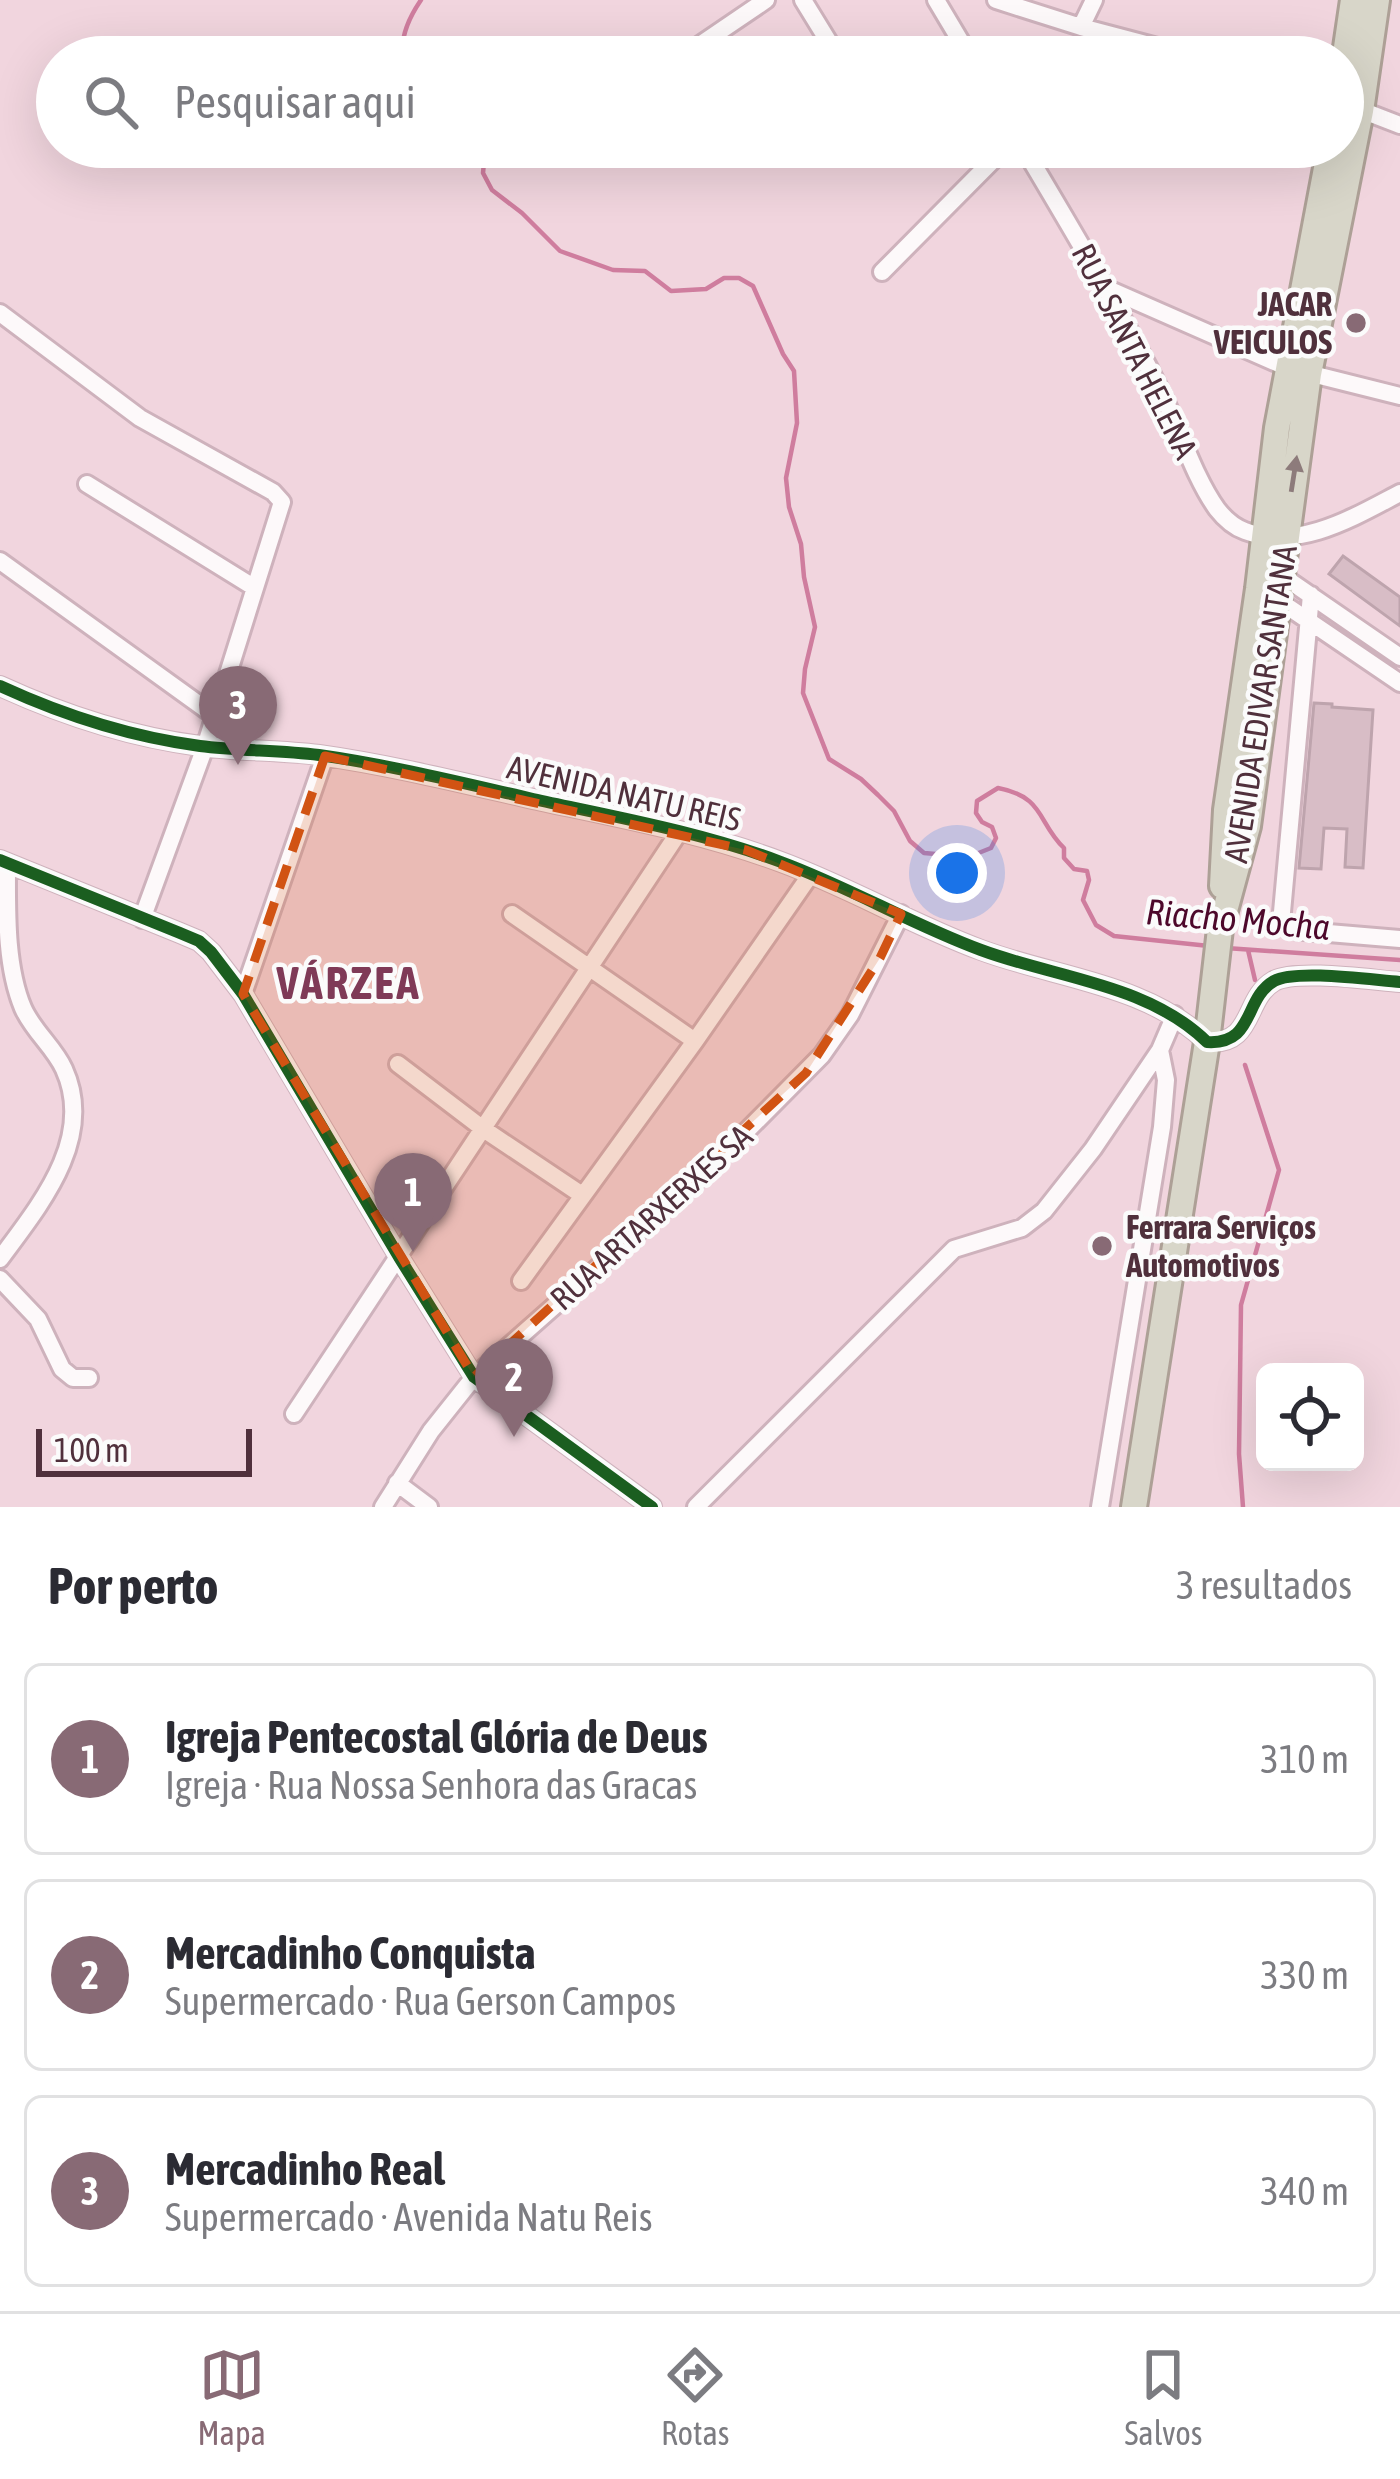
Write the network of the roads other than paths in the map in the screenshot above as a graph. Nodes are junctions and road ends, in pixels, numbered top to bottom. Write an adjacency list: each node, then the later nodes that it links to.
1 (766, 0): 9 (street)
2 (803, 0): 10 (street)
3 (936, 0): 11 (street)
4 (996, 0): 8 (street)
5 (1094, 0): 8 (street)
6 (1353, 0): 13 (highway)
7 (1377, 0): 14 (highway, AVENIDA EDIVAR SANTANA)
8 (1081, 27): 12 (street)
9 (713, 36)
10 (825, 36)
11 (957, 36)
12 (1116, 36)
13 (1348, 36)
14 (1364, 56)
15 (1364, 112): 16 (street)
16 (1400, 125)
17 (985, 168): 21 (street)
18 (1035, 168): 22 (street, RUA SANTA HELENA)
19 (1327, 168): 24 (highway, AVENIDA EDIVAR SANTANA)
20 (1340, 168): 24 (highway, AVENIDA EDIVAR SANTANA)
21 (882, 272)
22 (1107, 289): 24 (street); 28 (street, RUA SANTA HELENA)
23 (0, 313): 30 (street)
24 (1298, 371): 25 (street); 28 (highway, AVENIDA EDIVAR SANTANA)
25 (1400, 396)
26 (87, 484): 30 (street)
27 (1400, 493): 28 (street)
28 (1274, 537): 31 (highway, AVENIDA EDIVAR SANTANA)
29 (0, 560): 37 (street)
30 (255, 588): 37 (street)
31 (1273, 588): 32 (street); 33 (street); 52 (highway, AVENIDA EDIVAR SANTANA)
32 (1310, 595): 33 (street); 34 (street)
33 (1307, 619): 35 (street); 46 (street)
34 (1400, 657)
35 (1400, 683)
36 (0, 686): 38 (street, AVENIDA NATU REIS)
37 (215, 716): 38 (street)
38 (205, 747): 39 (street, AVENIDA NATU REIS); 45 (street)
39 (325, 756): 40 (street, AVENIDA NATU REIS); 49 (street)
40 (679, 832): 42 (street, AVENIDA NATU REIS); 47 (street)
41 (3, 861): 45 (street); 58 (street)
42 (811, 874): 44 (street, AVENIDA NATU REIS); 51 (street)
43 (512, 914): 47 (street)
44 (901, 914): 50 (street, AVENIDA NATU REIS); 61 (street, RUA ARTARXERXES SA)
45 (142, 919): 49 (street)
46 (1400, 939)
47 (590, 966): 51 (street); 55 (street)
48 (1400, 982): 52 (street)
49 (243, 994): 57 (street)
50 (1175, 1016): 52 (street, AVENIDA NATU REIS); 53 (street)
51 (694, 1041): 56 (street)
52 (1207, 1042): 70 (highway)
53 (1160, 1050): 68 (street); 69 (street)
54 (398, 1064): 55 (street)
55 (482, 1128): 56 (street); 57 (street)
56 (582, 1195): 60 (street)
57 (399, 1257): 61 (street); 63 (street)
58 (0, 1259)
59 (0, 1279): 62 (street)
60 (521, 1281)
61 (475, 1377): 64 (street, RUA ARTARXERXES SA); 67 (street)
62 (88, 1378)
63 (294, 1414)
64 (397, 1483): 65 (street, RUA ARTARXERXES SA); 66 (street)
65 (382, 1507)
66 (429, 1507)
67 (652, 1507)
68 (696, 1507)
69 (1100, 1507)
70 (1134, 1507)

